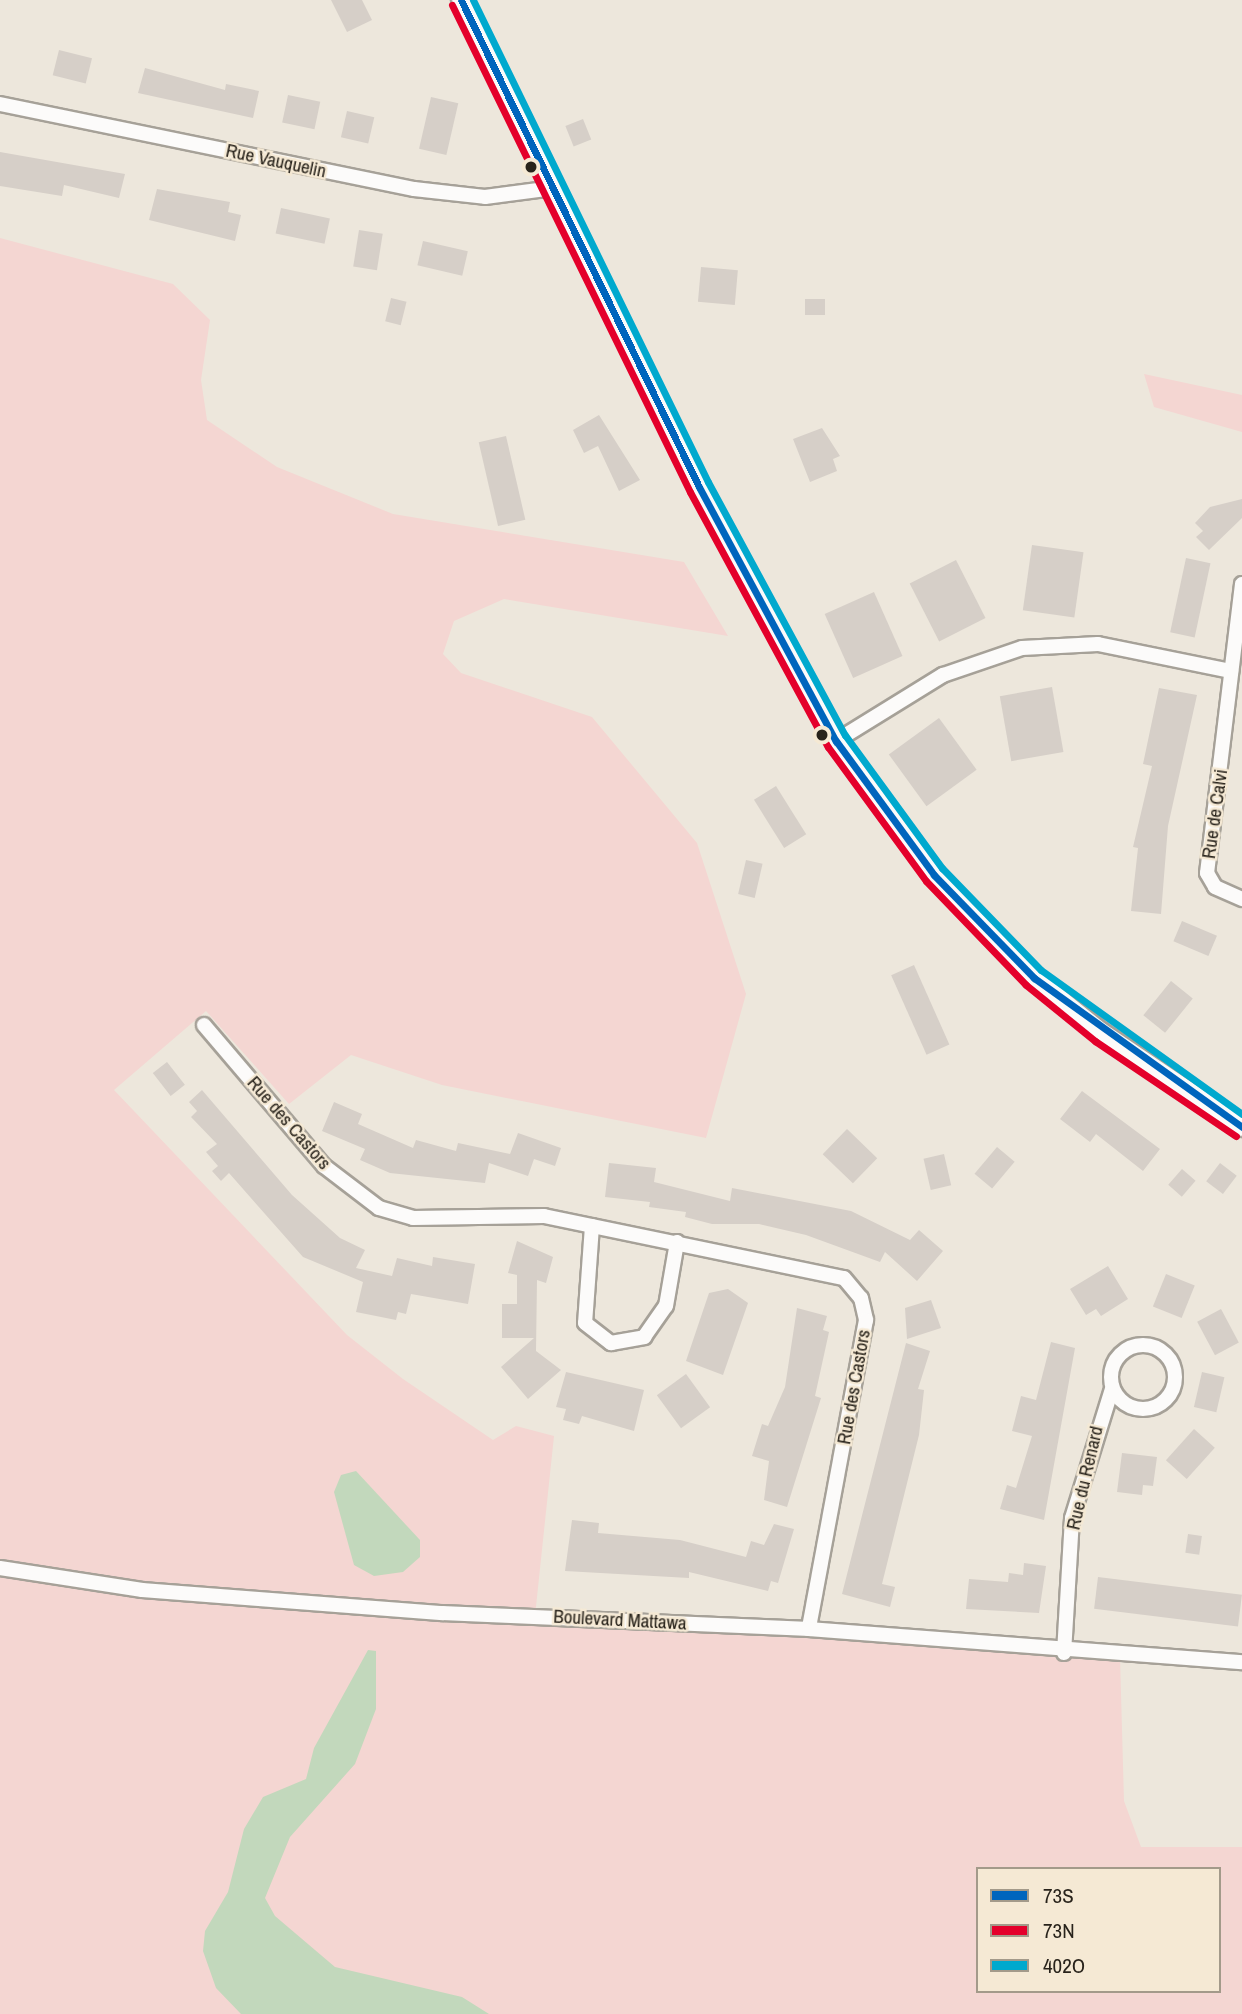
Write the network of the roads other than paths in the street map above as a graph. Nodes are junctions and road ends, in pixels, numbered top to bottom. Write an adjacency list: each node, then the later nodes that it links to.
1 (461, 0): 3 (street)
2 (0, 104): 3 (street, Rue Vauquelin)
3 (553, 188): 6 (street)
4 (1242, 584): 5 (street, Rue de Calvi)
5 (1231, 671): 6 (street); 7 (street, Rue de Calvi)
6 (836, 741): 9 (street)
7 (1242, 899)
8 (204, 1025): 10 (street, Rue des Castors)
9 (1242, 1126)
10 (593, 1226): 11 (street, Rue des Castors); 11 (street)
11 (677, 1242): 14 (street, Rue des Castors)
12 (1112, 1390): 12 (street, Rue du Renard); 15 (street, Rue du Renard)
13 (0, 1568): 14 (street, Boulevard Mattawa)
14 (809, 1629): 15 (street, Boulevard Mattawa)
15 (1064, 1653): 16 (street, Boulevard Mattawa)
16 (1242, 1662)

